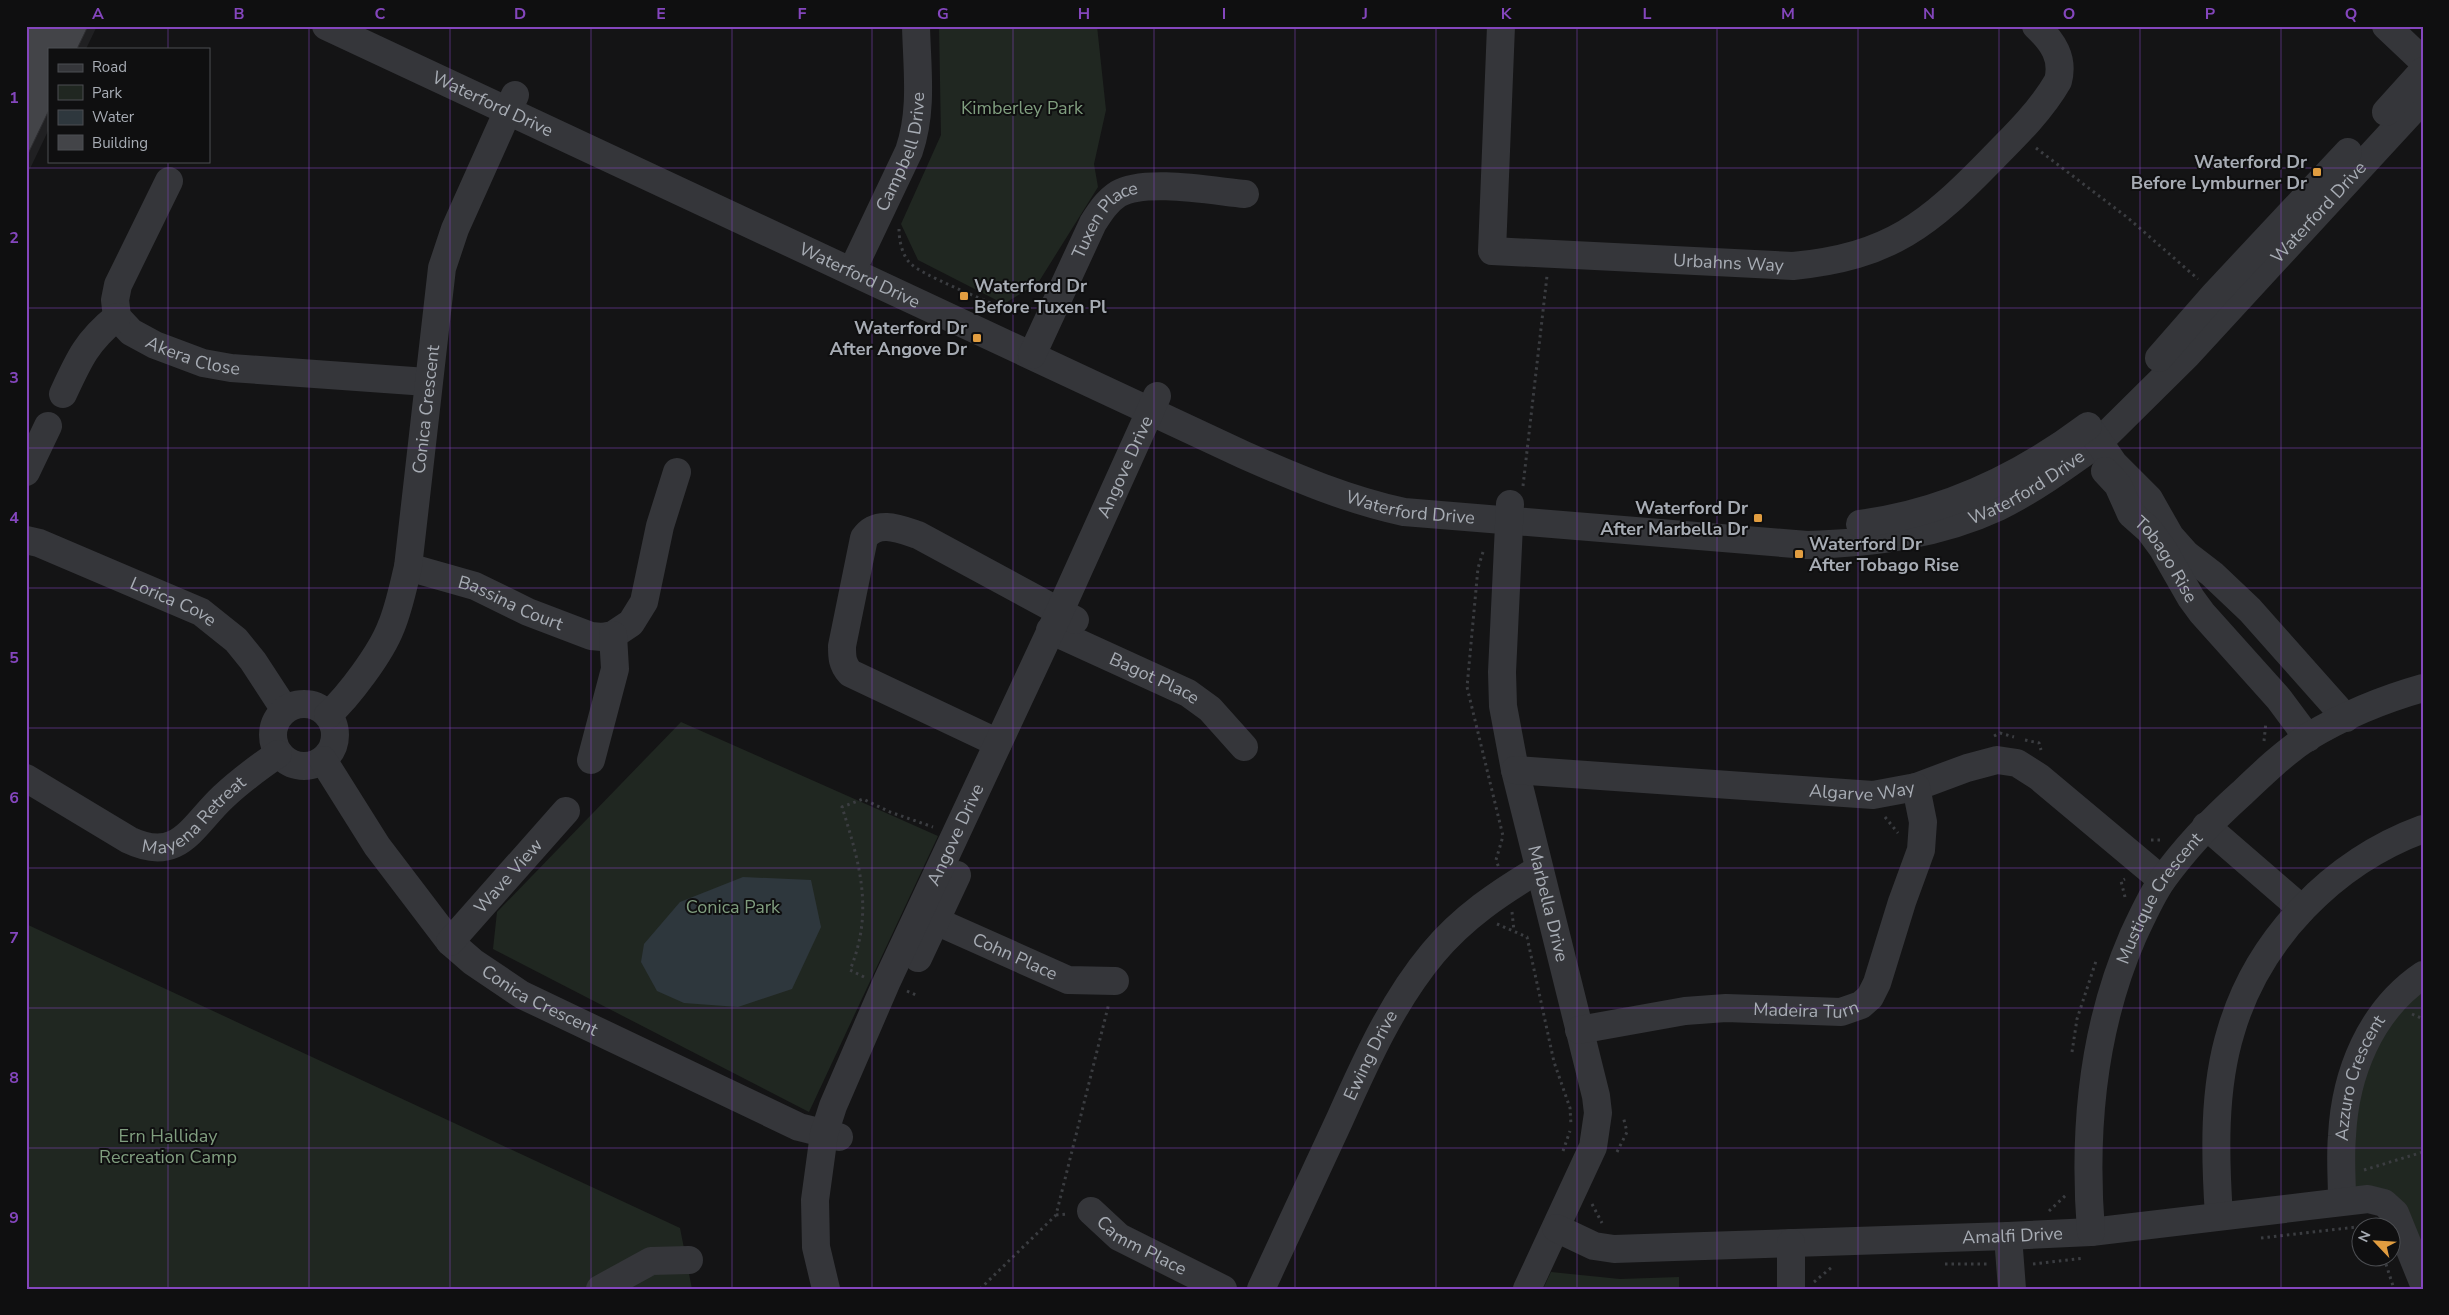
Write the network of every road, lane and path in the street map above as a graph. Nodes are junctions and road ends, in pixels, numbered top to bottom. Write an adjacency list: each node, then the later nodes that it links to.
1 (326, 26): 10 (street, Waterford Drive)
2 (367, 26): 10 (street, Waterford Drive)
3 (916, 26): 16 (street, Campbell Drive)
4 (1501, 26): 15 (street, Urbahns Way)
5 (2036, 26): 11 (street, Urbahns Way)
6 (2386, 26): 7 (street)
7 (2423, 61)
8 (2423, 71): 17 (street, Waterford Drive)
9 (2423, 99): 25 (street, Waterford Drive)
10 (512, 102): 16 (street, Waterford Drive); 21 (street, Conica Crescent)
11 (2017, 134): 15 (street, Urbahns Way); 17 (path)
12 (169, 182): 19 (street)
13 (1245, 194): 20 (street, Tuxen Place)
14 (899, 222): 18 (path)
15 (1550, 253): 28 (path)
16 (856, 264): 20 (street, Waterford Drive)
17 (2215, 294): 25 (street, Waterford Drive)
18 (1035, 300)
19 (117, 317): 21 (street, Akera Close); 22 (street)
20 (1035, 348): 23 (street, Waterford Drive)
21 (427, 382): 30 (street, Conica Crescent)
22 (63, 394)
23 (1162, 407): 28 (street, Waterford Drive); 33 (street, Angove Drive)
24 (48, 426): 26 (street)
25 (2086, 439): 28 (street, Waterford Drive); 31 (street, Tobago Rise); 32 (street, Tobago Rise)
26 (26, 472)
27 (677, 472): 34 (street)
28 (1513, 510): 48 (street, Marbella Drive)
29 (26, 540): 38 (street, Lorica Cove)
30 (408, 567): 34 (street, Bassina Court); 39 (street, Conica Crescent)
31 (2229, 589): 32 (street, Tobago Rise); 35 (street, Tobago Rise)
32 (2202, 613): 37 (street, Tobago Rise)
33 (1063, 625): 42 (street, Angove Drive); 42 (street, Bagot Place); 44 (street, Bagot Place); 61 (street, Angove Drive)
34 (613, 635): 47 (street)
35 (2308, 675): 37 (street); 40 (street, Tobago Rise)
36 (2423, 688): 40 (street, Mustique Crescent)
37 (2273, 707): 41 (street, Tobago Rise); 43 (path)
38 (285, 710): 39 (street); 45 (street)
39 (328, 714): 46 (street)
40 (2346, 718): 41 (street, Mustique Crescent)
41 (2308, 738): 53 (street, Mustique Crescent)
42 (998, 743): 61 (street, Angove Drive)
43 (2263, 747)
44 (1244, 748)
45 (278, 754): 46 (street); 49 (street, Mayena Retreat)
46 (323, 760): 63 (street, Conica Crescent)
47 (591, 760)
48 (1515, 770): 50 (street, Algarve Way); 57 (street, Marbella Drive)
49 (26, 778)
50 (1916, 786): 58 (street, Algarve Way); 67 (street, Madeira Turn)
51 (566, 811): 63 (street, Wave View)
52 (1878, 817): 55 (path)
53 (2206, 826): 58 (street, Mustique Crescent); 60 (street)
54 (2423, 829): 60 (street)
55 (1901, 836)
56 (2169, 840): 58 (path)
57 (1539, 869): 67 (street, Marbella Drive); 92 (street, Ewing Drive)
58 (2154, 874): 59 (path); 81 (street, Mustique Crescent)
59 (2125, 899)
60 (2302, 909): 78 (street)
61 (927, 917): 66 (street, Cohn Place); 70 (street, Angove Drive)
62 (1495, 923): 71 (path)
63 (450, 942): 70 (street, Conica Crescent)
64 (2100, 952): 68 (path)
65 (2423, 975): 75 (street, Azzuro Crescent)
66 (1115, 981): 90 (path)
67 (1579, 1030): 80 (street, Marbella Drive)
68 (2072, 1057)
69 (1622, 1114): 72 (path)
70 (831, 1136): 88 (street, Angove Drive); 89 (street, Angove Drive)
71 (1562, 1152)
72 (1615, 1156)
73 (2067, 1194): 77 (path)
74 (1595, 1196): 79 (path)
75 (2342, 1201): 78 (street, Amalfi Drive); 86 (street, Amalfi Drive)
76 (1091, 1211): 91 (street, Camm Place)
77 (2044, 1216)
78 (2219, 1216): 81 (street, Amalfi Drive)
79 (1604, 1226)
80 (1556, 1228): 83 (street, Amalfi Drive); 93 (street, Marbella Drive)
81 (2091, 1232): 82 (street, Amalfi Drive)
82 (2008, 1236): 83 (street, Amalfi Drive); 95 (street)
83 (1791, 1244): 94 (street)
84 (689, 1260): 87 (street)
85 (2387, 1268): 96 (path)
86 (2423, 1282)
87 (600, 1289)
88 (826, 1289)
89 (844, 1289)
90 (980, 1289)
91 (1223, 1289)
92 (1261, 1289)
93 (1527, 1289)
94 (1791, 1289)
95 (2012, 1289)
96 (2394, 1289)

